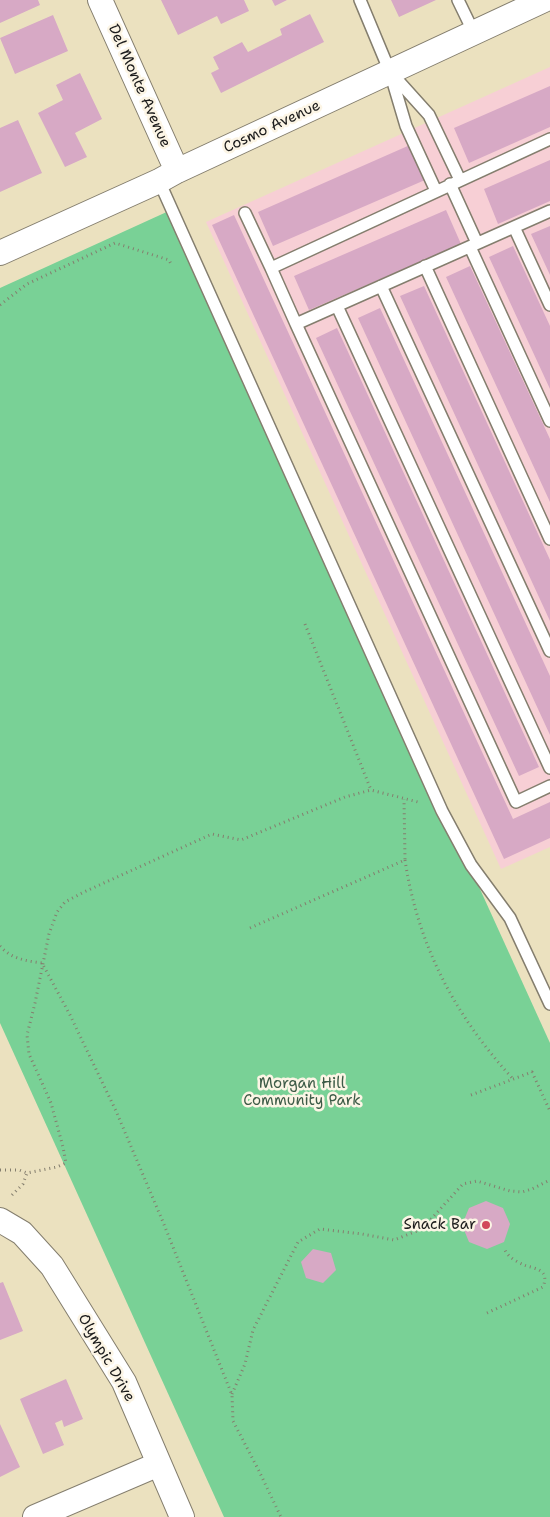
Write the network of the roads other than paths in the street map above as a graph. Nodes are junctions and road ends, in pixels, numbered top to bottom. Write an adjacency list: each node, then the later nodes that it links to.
1 (100, 0): 8 (street, Del Monte Avenue)
2 (360, 0): 6 (lane)
3 (458, 0): 5 (lane)
4 (544, 0): 5 (street, Cosmo Avenue)
5 (474, 33): 6 (street, Cosmo Avenue)
6 (390, 72): 8 (street, Cosmo Avenue); 9 (lane); 10 (lane)
7 (550, 139): 9 (lane)
8 (168, 176): 15 (street, Cosmo Avenue); 27 (lane)
9 (455, 182): 10 (lane); 14 (lane)
10 (436, 190): 17 (lane)
11 (550, 211): 13 (lane)
12 (245, 213): 17 (lane)
13 (514, 227): 14 (lane); 19 (lane)
14 (474, 245): 16 (lane); 22 (lane)
15 (0, 253)
16 (425, 266): 18 (lane); 23 (lane)
17 (271, 268): 21 (lane)
18 (381, 286): 20 (lane); 24 (lane)
19 (550, 305)
20 (337, 306): 21 (lane); 25 (lane)
21 (296, 324): 26 (lane)
22 (550, 421)
23 (550, 539)
24 (550, 651)
25 (550, 768)
26 (550, 786)
27 (550, 1004)
28 (0, 1220): 29 (street, Olympic Drive)
29 (159, 1464): 30 (street); 31 (street, Olympic Drive)
30 (35, 1517)
31 (182, 1517)

